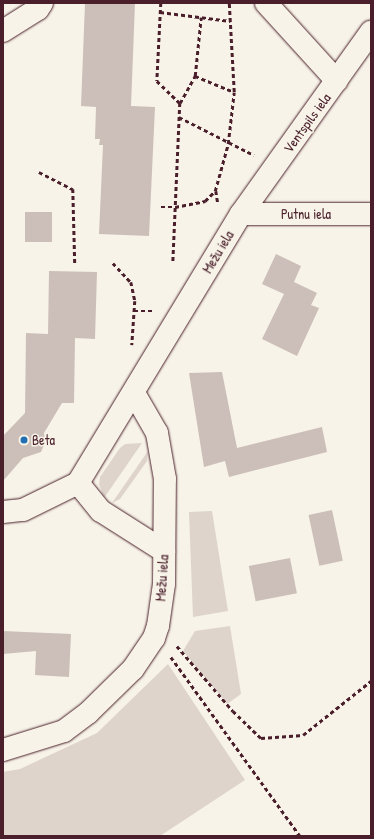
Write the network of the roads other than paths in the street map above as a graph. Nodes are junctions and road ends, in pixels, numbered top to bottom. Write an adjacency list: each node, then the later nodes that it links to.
1 (42, 3): 3 (street)
2 (266, 3): 5 (street)
3 (3, 31)
4 (371, 32): 5 (street, Ventspils iela)
5 (337, 81): 6 (street, Ventspils iela)
6 (241, 214): 7 (street, Putnu iela); 8 (street, Mežu iela)
7 (371, 214)
8 (134, 393): 9 (street, Mežu iela); 11 (street, Mežu iela)
9 (78, 483): 10 (street); 11 (street)
10 (3, 512)
11 (164, 551): 12 (street, Mežu iela)
12 (3, 750)

